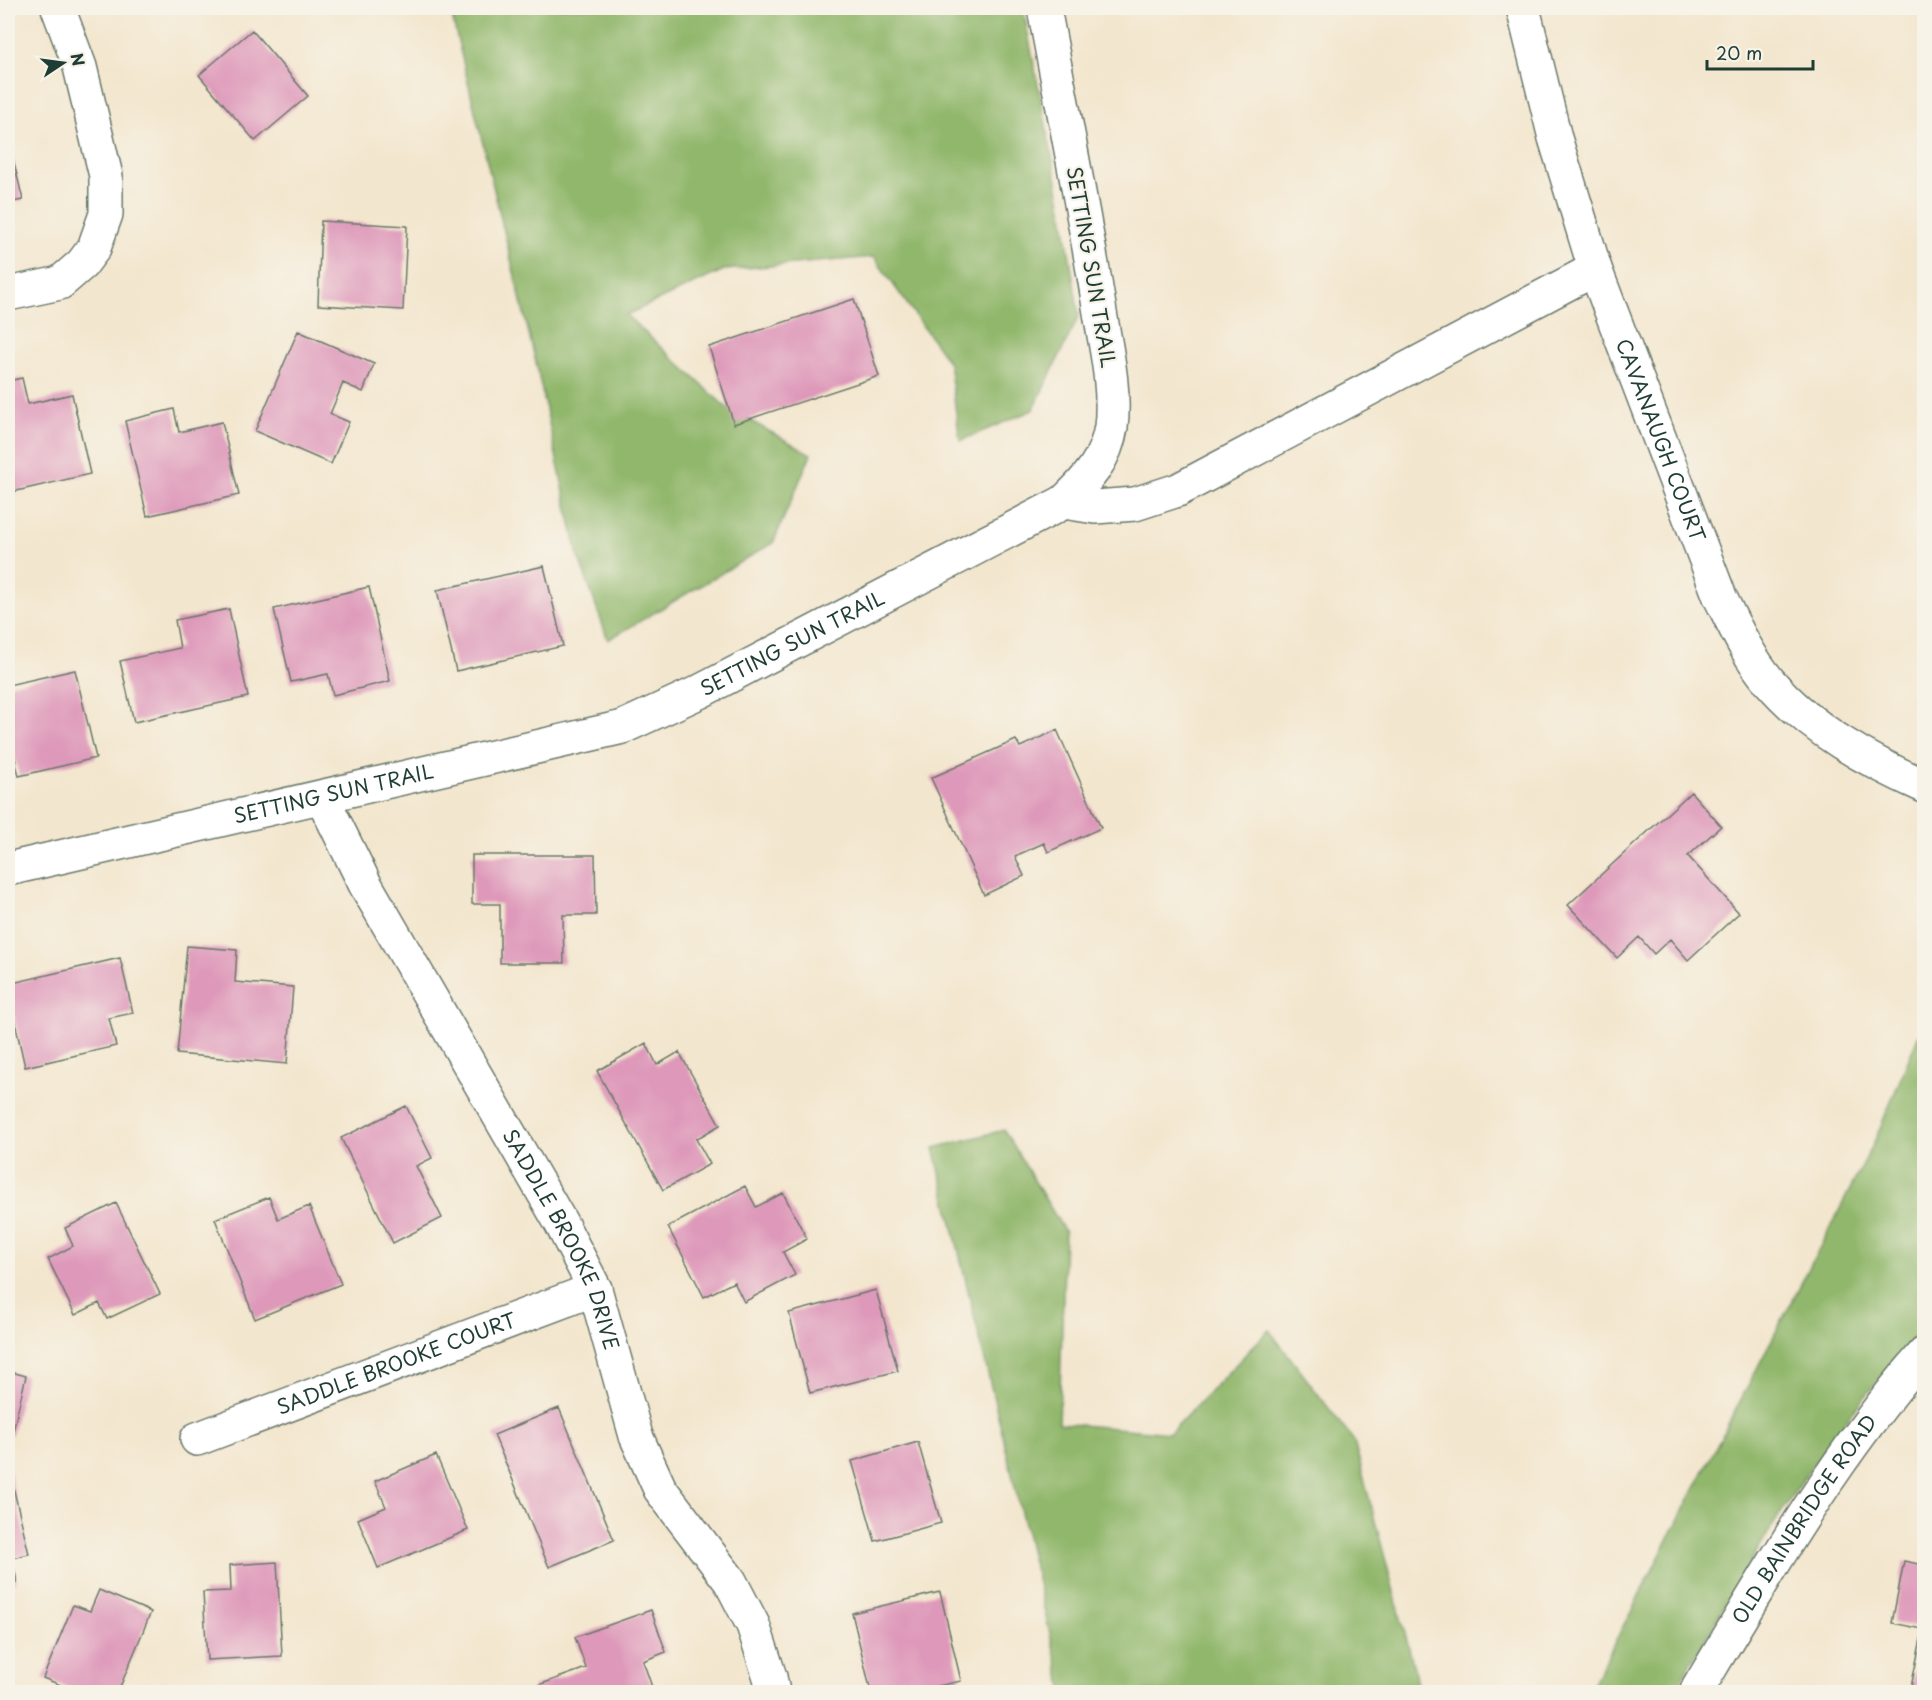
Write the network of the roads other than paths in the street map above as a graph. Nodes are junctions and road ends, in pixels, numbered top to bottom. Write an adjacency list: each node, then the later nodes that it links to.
1 (58, 8): 5 (street)
2 (1044, 8): 6 (street, SETTING SUN TRAIL)
3 (1524, 8): 4 (street, CAVANAUGH COURT)
4 (1595, 269): 6 (street); 7 (street, CAVANAUGH COURT)
5 (8, 294)
6 (1064, 502): 8 (street, SETTING SUN TRAIL)
7 (1924, 786)
8 (322, 797): 9 (street, SETTING SUN TRAIL); 10 (street, SADDLE BROOKE DRIVE)
9 (8, 869)
10 (595, 1289): 12 (street, SADDLE BROOKE COURT); 13 (street, SADDLE BROOKE DRIVE)
11 (1924, 1354): 14 (street, OLD BAINBRIDGE ROAD)
12 (197, 1439)
13 (773, 1692)
14 (1696, 1692)

